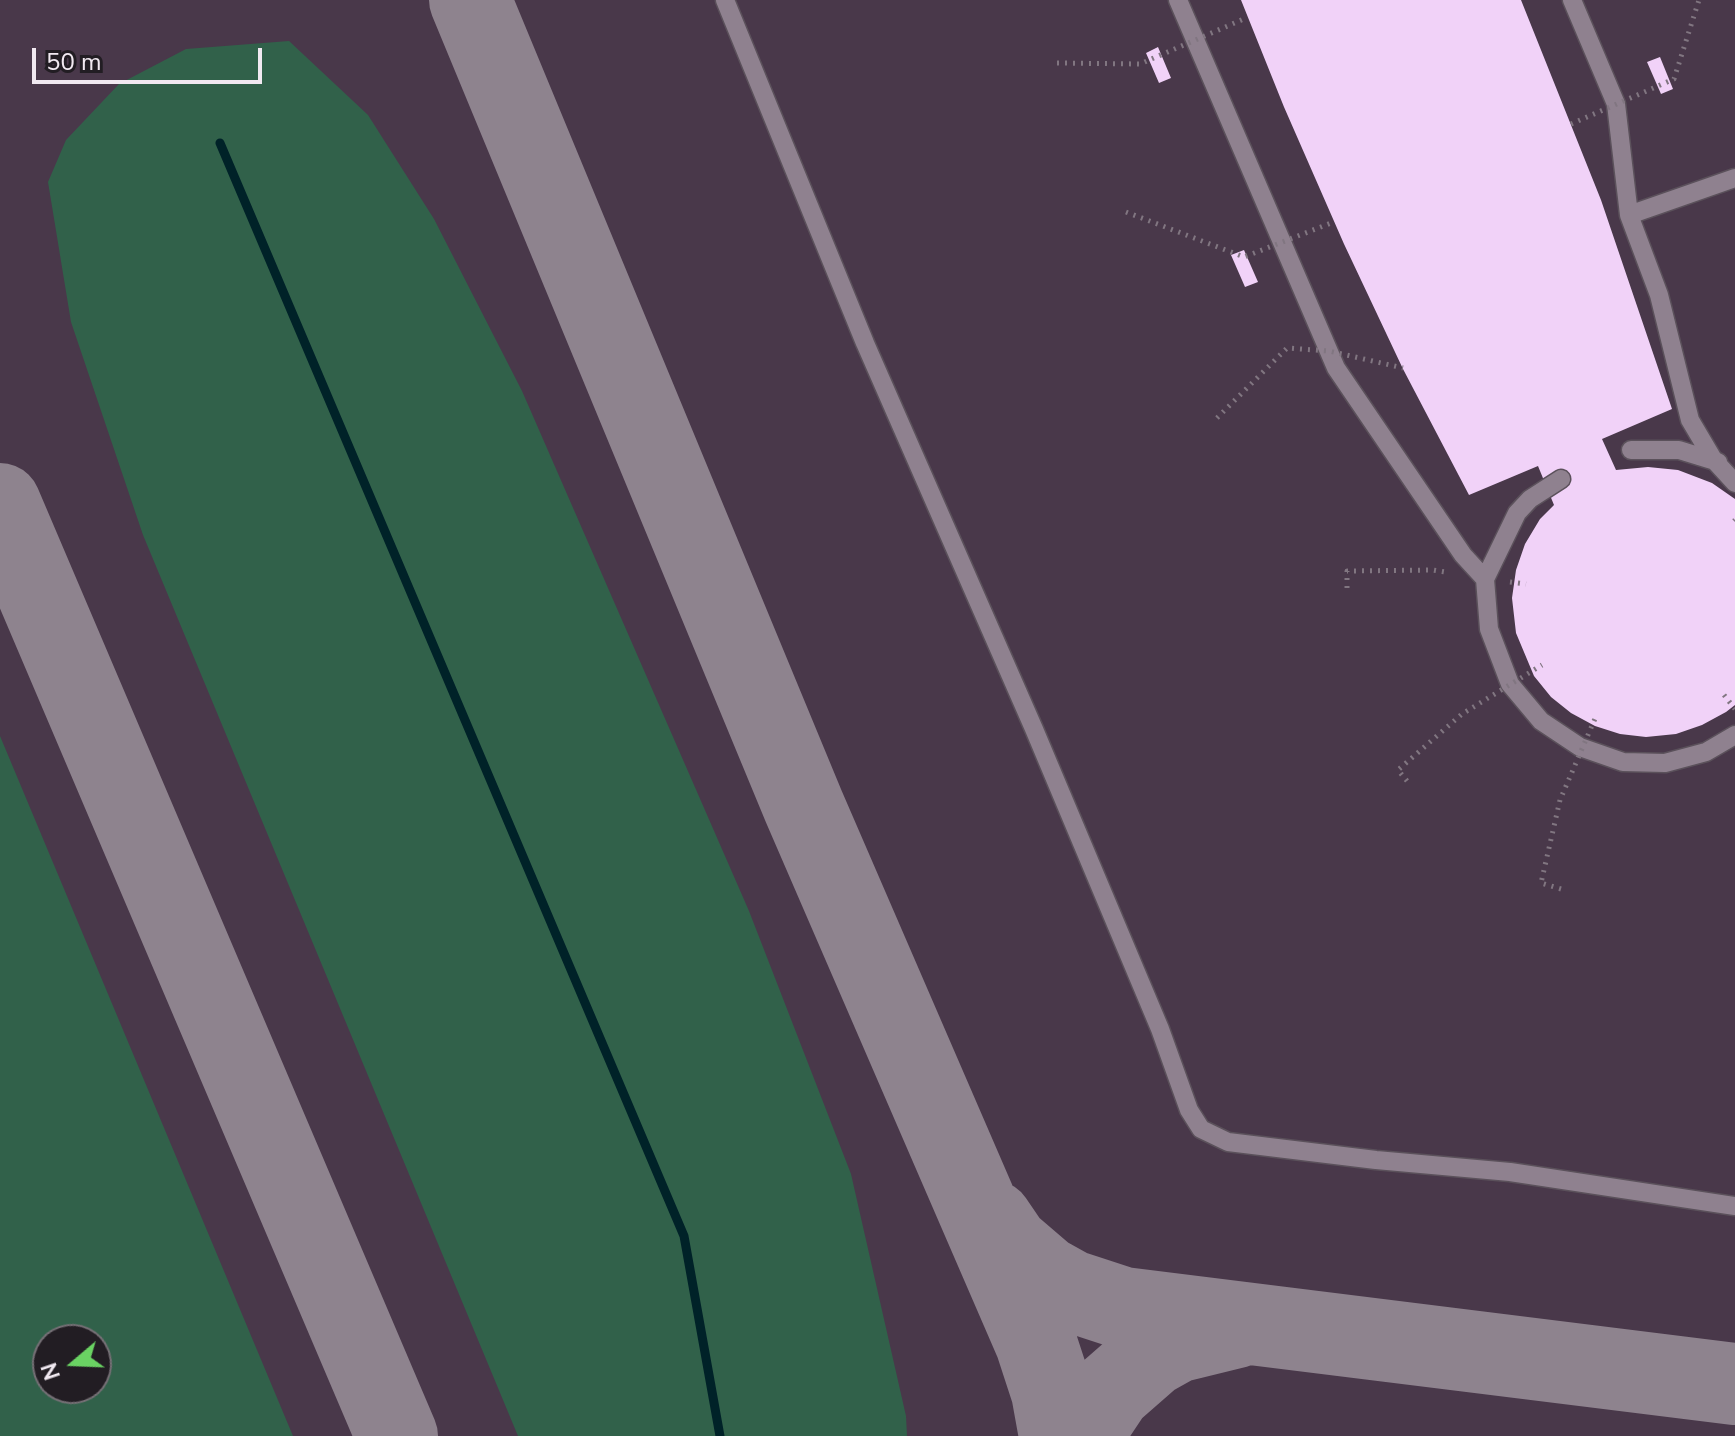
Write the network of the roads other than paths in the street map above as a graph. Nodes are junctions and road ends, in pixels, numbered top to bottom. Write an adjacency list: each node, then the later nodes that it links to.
1 (725, 0): 13 (lane)
2 (1178, 0): 11 (lane)
3 (1572, 0): 5 (lane)
4 (1735, 178): 5 (lane)
5 (1629, 215): 7 (lane)
6 (1631, 450): 7 (lane)
7 (1713, 459): 8 (lane); 10 (lane)
8 (1735, 470)
9 (1561, 479): 11 (lane)
10 (1735, 483)
11 (1485, 579): 12 (lane)
12 (1735, 735)
13 (1735, 1206)

